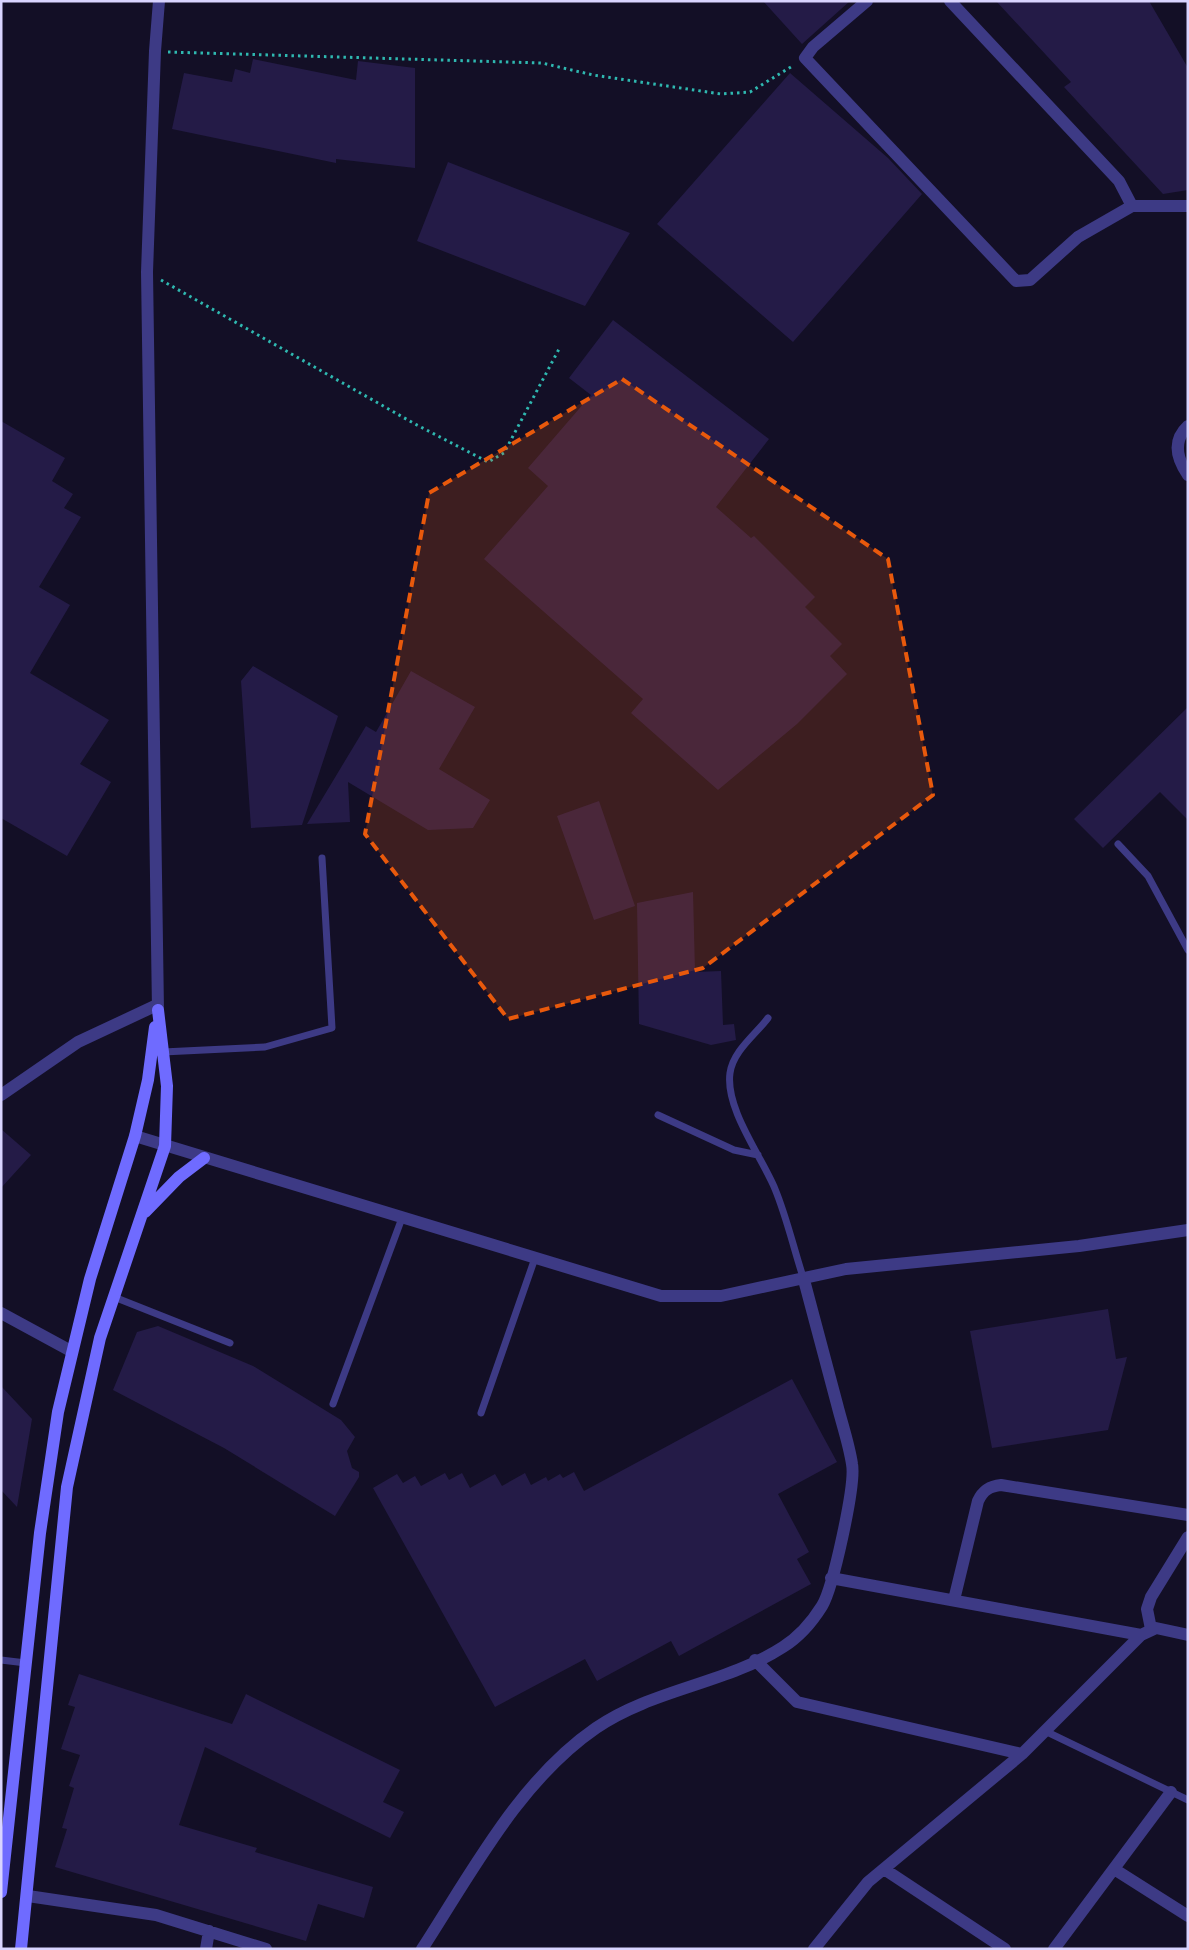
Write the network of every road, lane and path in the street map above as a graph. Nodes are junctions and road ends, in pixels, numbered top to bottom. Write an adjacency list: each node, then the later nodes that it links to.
1 (159, 1): 4 (street)
2 (867, 1): 5 (street)
3 (950, 1): 6 (street)
4 (155, 51): 5 (path); 8 (street)
5 (805, 58): 6 (street)
6 (1132, 206): 7 (street)
7 (1188, 206)
8 (148, 272): 9 (path); 15 (street)
9 (559, 349)
10 (1188, 426): 11 (street)
11 (1188, 475)
12 (1118, 844): 14 (lane)
13 (322, 858): 17 (lane)
14 (1188, 950)
15 (158, 1008): 17 (street); 18 (street); 20 (street)
16 (768, 1018): 22 (lane)
17 (163, 1052): 21 (street)
18 (1, 1095)
19 (658, 1115): 22 (lane)
20 (135, 1136): 21 (street); 32 (street)
21 (165, 1146): 23 (street); 24 (street)
22 (758, 1155): 28 (lane)
23 (204, 1158): 24 (street); 25 (street)
24 (141, 1216): 29 (street)
25 (402, 1218): 27 (street); 33 (lane)
26 (1188, 1230): 28 (street)
27 (536, 1258): 28 (street); 34 (lane)
28 (804, 1280): 37 (street)
29 (114, 1297): 31 (lane); 51 (street)
30 (1, 1313): 32 (street)
31 (230, 1343)
32 (71, 1352): 43 (street)
33 (333, 1404)
34 (481, 1412)
35 (1188, 1516): 38 (street)
36 (1188, 1537): 39 (street)
37 (831, 1578): 38 (street); 42 (street)
38 (954, 1600): 39 (street)
39 (1146, 1632): 40 (street); 44 (street)
40 (1188, 1635)
41 (1, 1660): 43 (lane)
42 (755, 1660): 45 (street); 57 (street)
43 (26, 1663): 50 (street)
44 (1045, 1731): 45 (street); 46 (lane)
45 (1022, 1754): 48 (street)
46 (1171, 1792): 47 (lane); 49 (street)
47 (1188, 1800)
48 (884, 1869): 58 (street); 59 (street)
49 (1114, 1869): 52 (street); 60 (street)
50 (1, 1892)
51 (28, 1896): 53 (street); 54 (street)
52 (1188, 1916)
53 (209, 1931): 55 (street); 56 (street)
54 (21, 1949)
55 (206, 1949)
56 (266, 1949)
57 (422, 1949)
58 (814, 1949)
59 (1005, 1949)
60 (1054, 1949)

